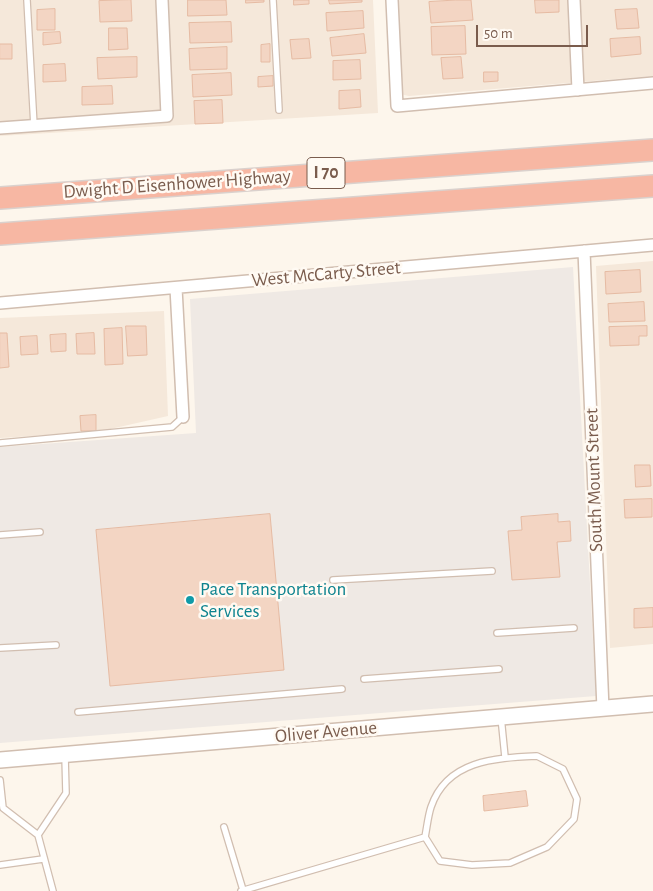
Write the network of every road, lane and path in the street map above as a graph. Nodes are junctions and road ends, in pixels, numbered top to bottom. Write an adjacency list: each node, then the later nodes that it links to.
1 (27, 0): 9 (lane)
2 (162, 0): 9 (street)
3 (273, 0): 8 (lane)
4 (392, 0): 7 (street)
5 (574, 0): 7 (street)
6 (653, 83): 7 (street)
7 (578, 90)
8 (279, 110)
9 (34, 126): 10 (street)
10 (0, 128)
11 (653, 150): 13 (highway, Dwight D Eisenhower Highway / I 70)
12 (653, 186): 14 (highway, Dwight D Eisenhower Highway / I 70)
13 (0, 198)
14 (0, 234)
15 (653, 245): 16 (street, West McCarty Street)
16 (584, 251): 17 (street, West McCarty Street); 33 (street, South Mount Street)
17 (176, 288): 18 (street, West McCarty Street); 19 (street)
18 (0, 303)
19 (183, 417): 20 (lane)
20 (0, 443)
21 (40, 532): 22 (lane)
22 (0, 535)
23 (492, 571): 24 (lane)
24 (333, 580)
25 (574, 628): 26 (lane)
26 (497, 634)
27 (56, 645): 28 (lane)
28 (0, 648)
29 (499, 669): 30 (lane)
30 (364, 679)
31 (342, 690): 34 (lane)
32 (653, 704): 33 (street, Oliver Avenue)
33 (603, 709): 35 (street, Oliver Avenue)
34 (78, 712)
35 (501, 718): 36 (street, Oliver Avenue); 37 (lane)
36 (65, 755): 38 (street, Oliver Avenue); 41 (lane)
37 (505, 757): 42 (lane); 42 (lane)
38 (0, 760)
39 (0, 780): 41 (lane)
40 (224, 827): 46 (lane)
41 (38, 835): 43 (lane)
42 (425, 837): 46 (lane)
43 (43, 859): 44 (lane); 45 (lane)
44 (0, 865)
45 (53, 891)
46 (242, 891)

